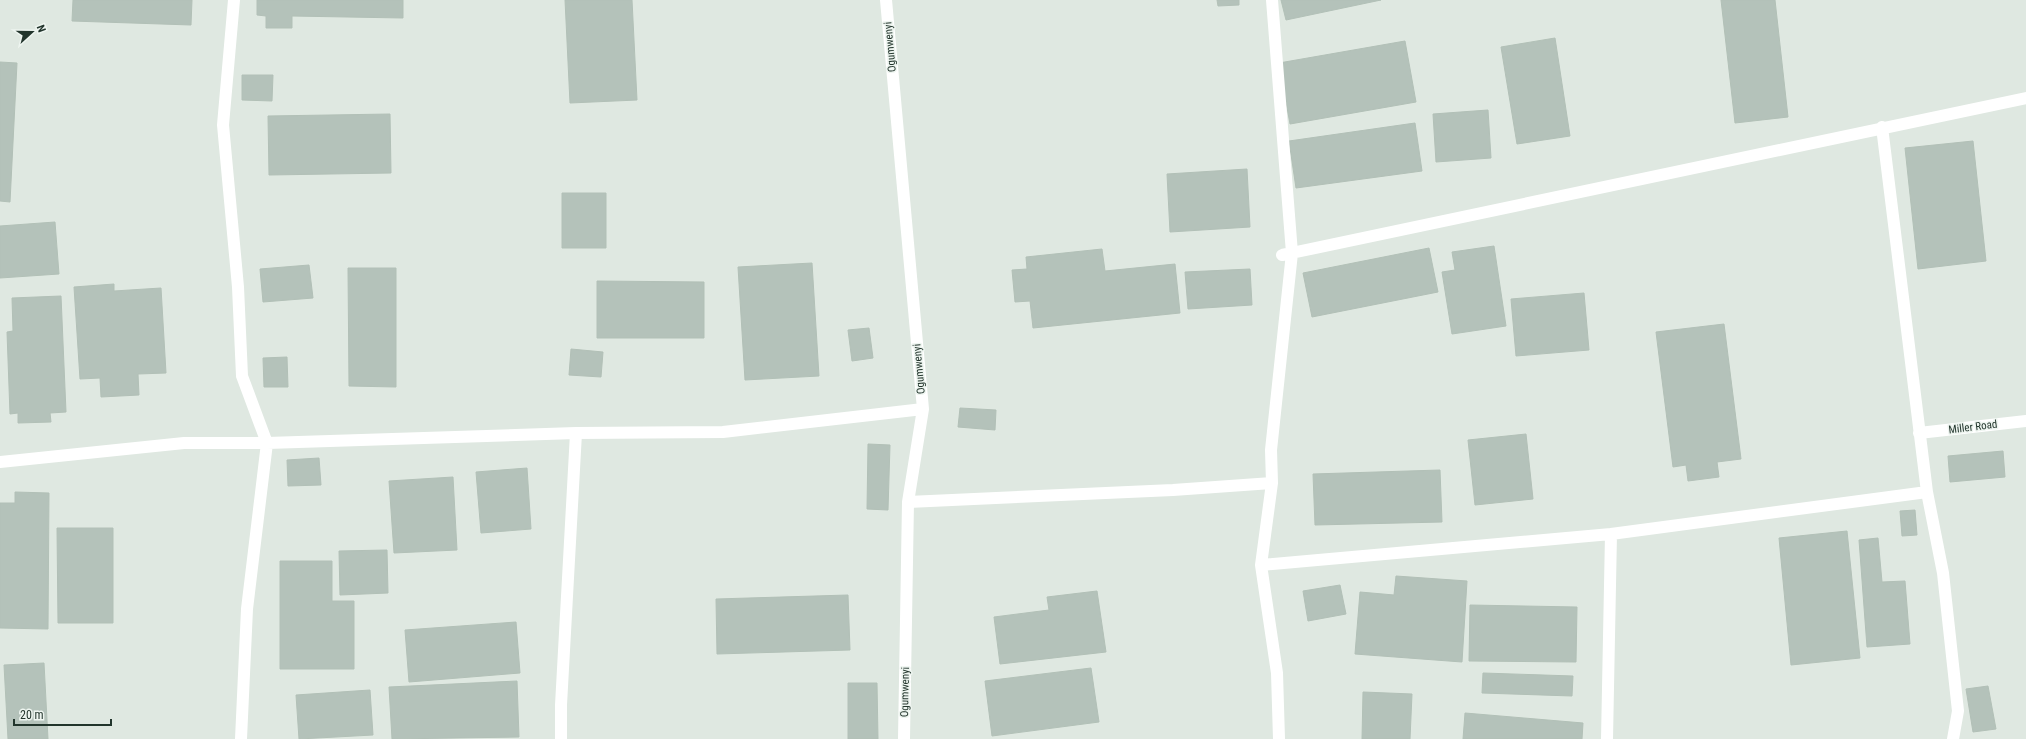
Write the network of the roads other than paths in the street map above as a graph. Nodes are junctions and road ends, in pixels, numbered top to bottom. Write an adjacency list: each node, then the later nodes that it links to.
1 (234, 0): 11 (street)
2 (886, 0): 7 (street, Ogumwenyi)
3 (1272, 0): 6 (street)
4 (2026, 98): 5 (street)
5 (1882, 127): 6 (street); 10 (street)
6 (1292, 252): 13 (street)
7 (923, 409): 9 (street); 15 (street, Ogumwenyi)
8 (2026, 421): 10 (street, Miller Road)
9 (576, 433): 11 (street); 19 (street)
10 (1919, 433): 14 (street)
11 (267, 443): 12 (street); 18 (street)
12 (0, 462)
13 (1272, 483): 15 (street); 17 (street)
14 (1927, 492): 16 (street); 23 (street)
15 (908, 502): 20 (street, Ogumwenyi)
16 (1611, 534): 17 (street); 22 (street)
17 (1261, 565): 21 (street)
18 (241, 739)
19 (561, 739)
20 (904, 739)
21 (1279, 739)
22 (1607, 739)
23 (1953, 739)

